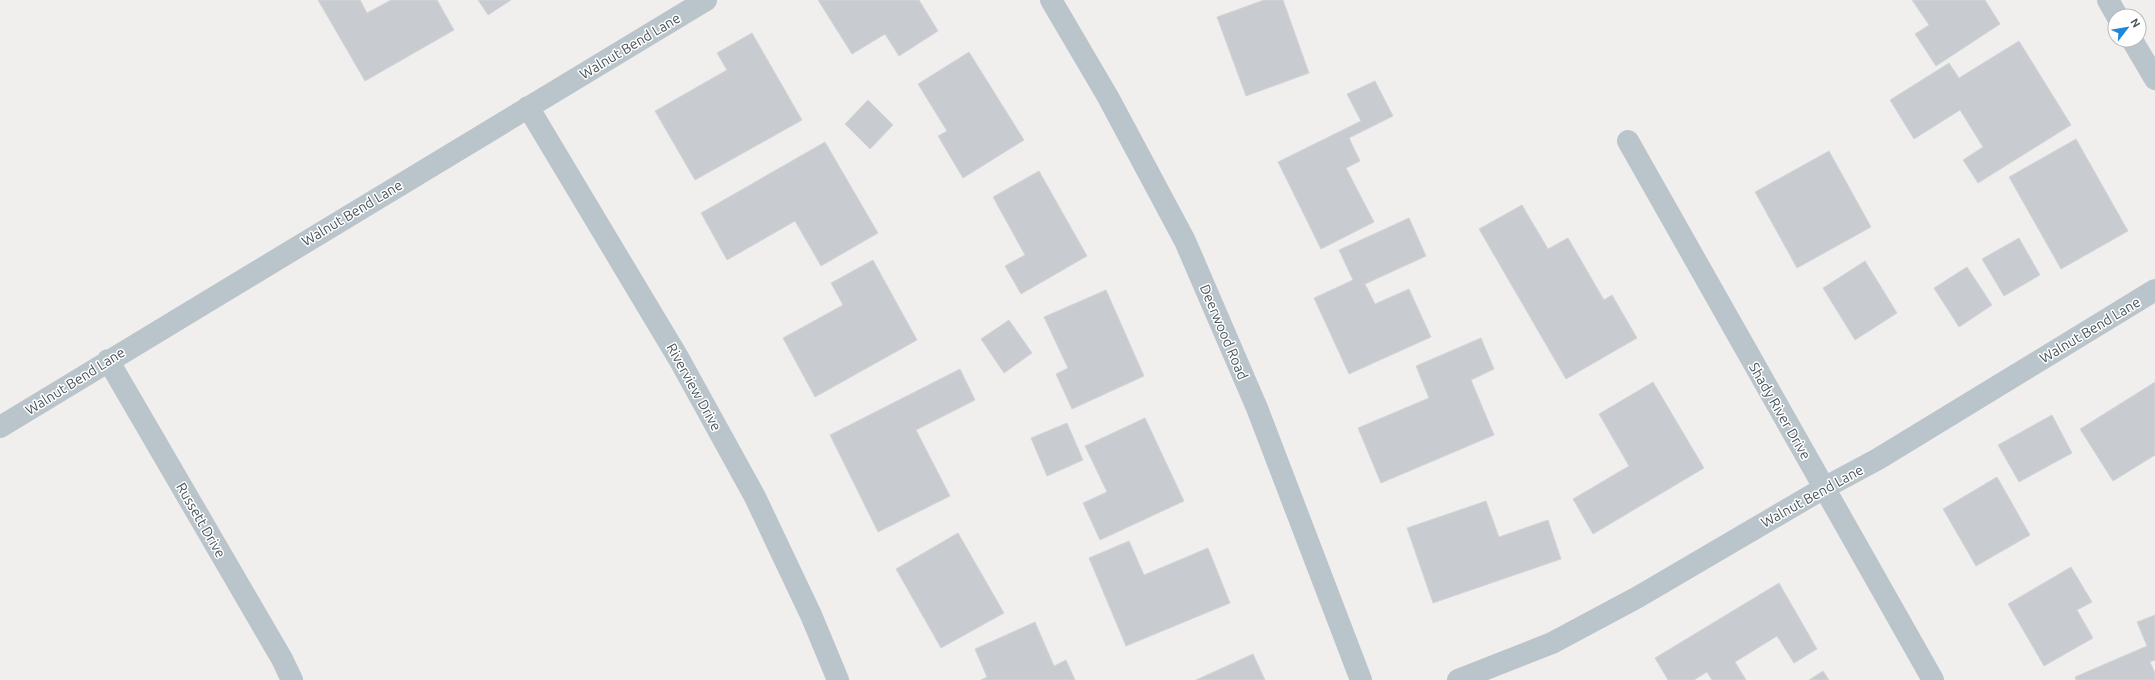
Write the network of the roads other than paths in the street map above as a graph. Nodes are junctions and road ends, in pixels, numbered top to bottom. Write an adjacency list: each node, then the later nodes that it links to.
1 (706, 0): 5 (street, Walnut Bend Lane)
2 (1051, 0): 13 (street, Deerwood Road)
3 (2137, 48): 4 (street)
4 (2155, 79)
5 (528, 107): 8 (street, Walnut Bend Lane); 12 (street, Riverview Drive)
6 (1628, 141): 10 (street, Shady River Drive)
7 (2155, 290): 10 (street, Walnut Bend Lane)
8 (108, 360): 9 (street, Walnut Bend Lane); 11 (street, Russett Drive)
9 (0, 427)
10 (1824, 488): 14 (street, Walnut Bend Lane); 15 (street, Shady River Drive)
11 (292, 680)
12 (838, 680)
13 (1361, 680)
14 (1458, 680)
15 (1933, 680)

